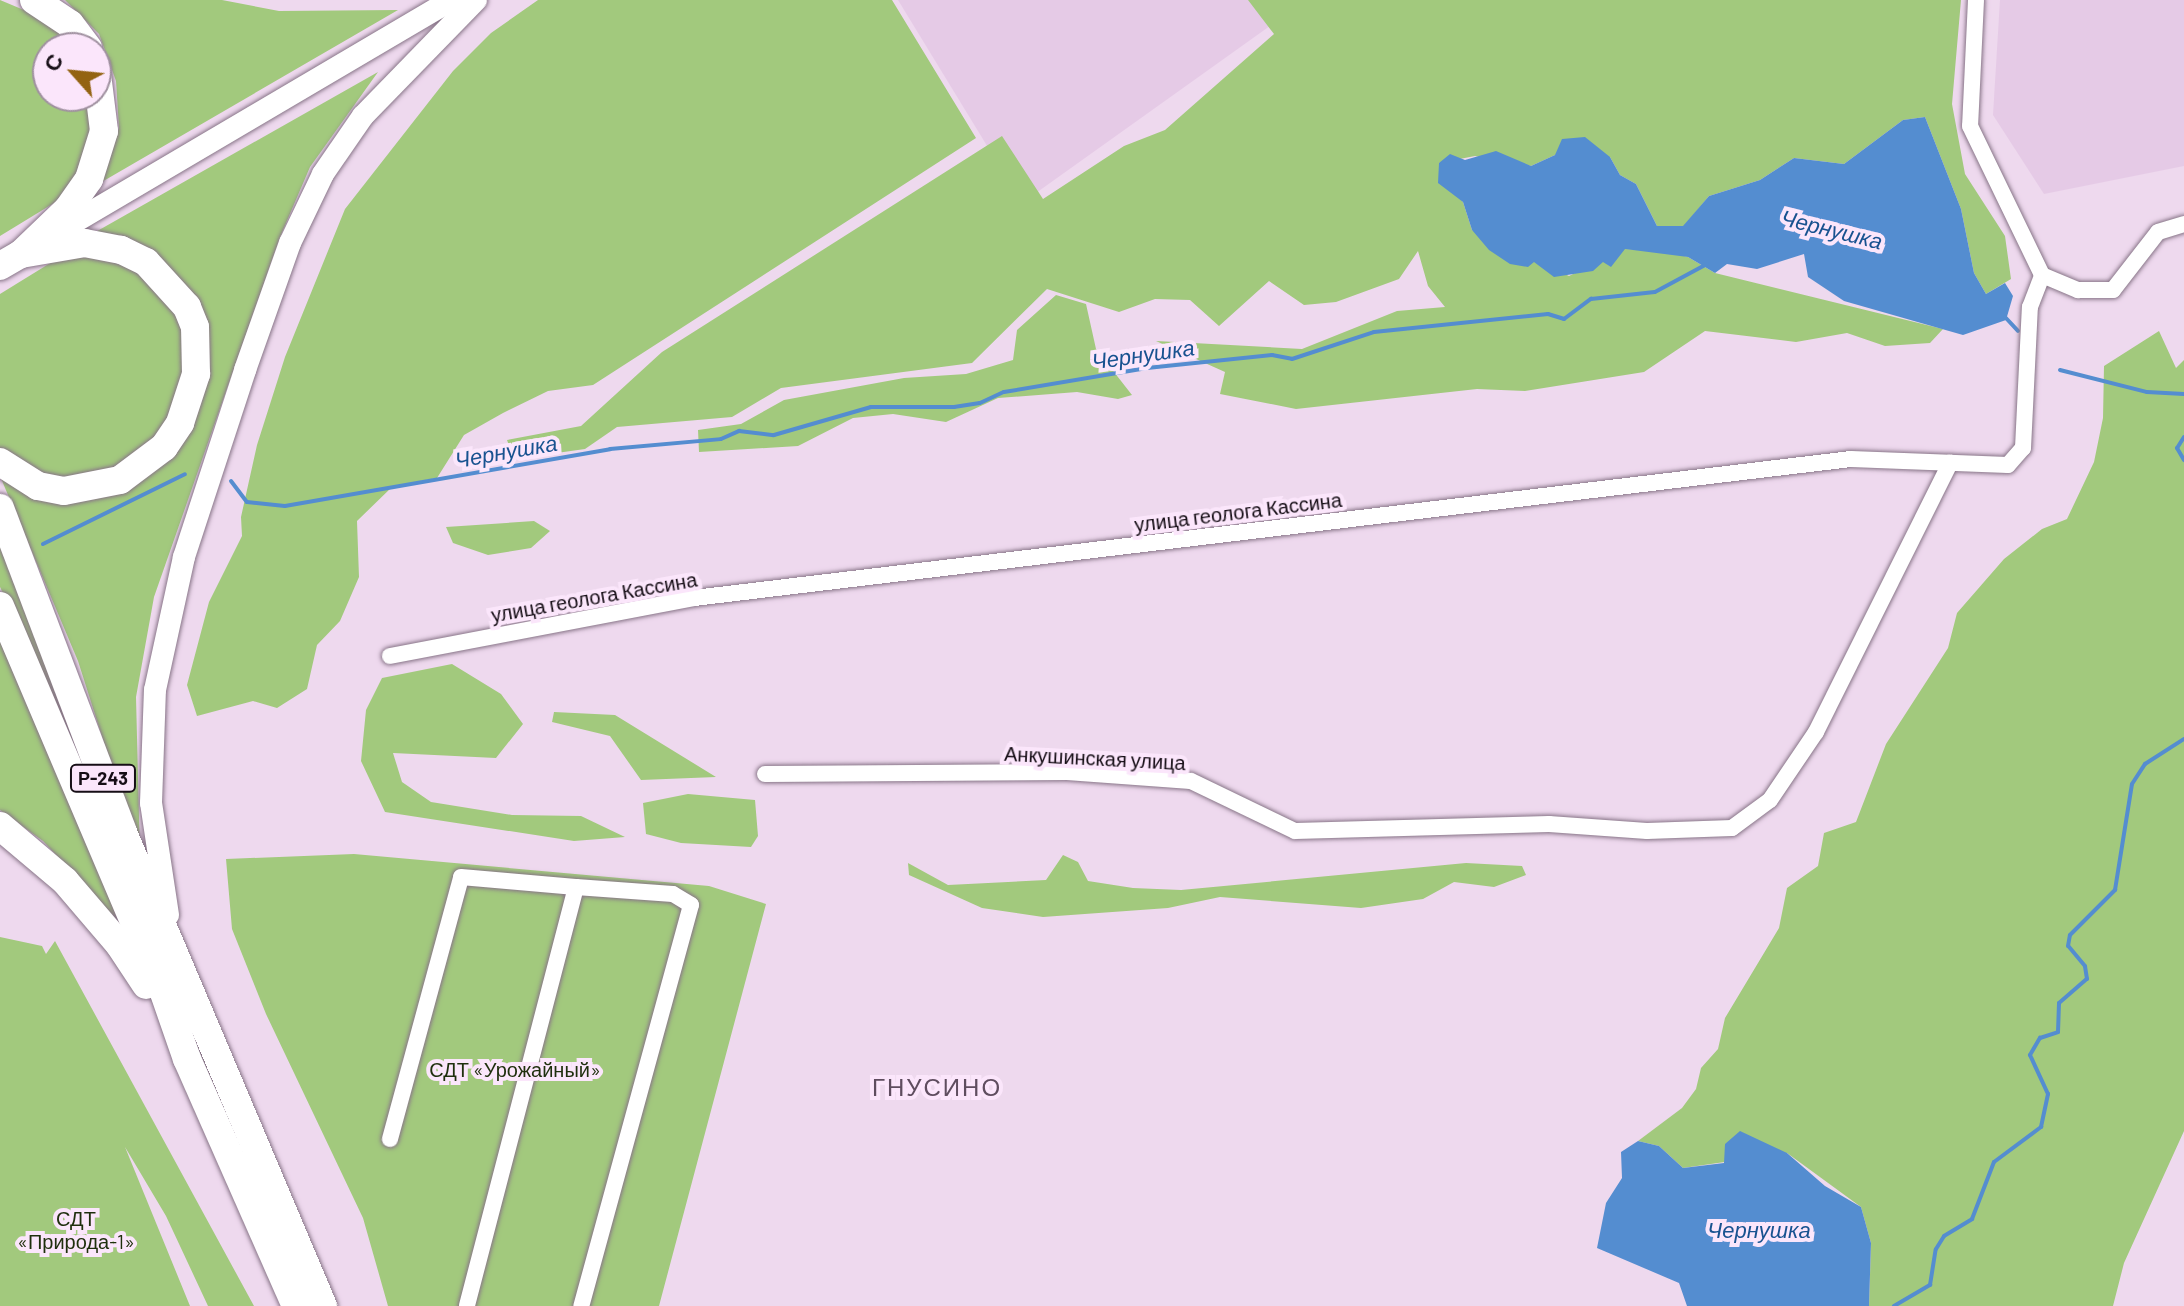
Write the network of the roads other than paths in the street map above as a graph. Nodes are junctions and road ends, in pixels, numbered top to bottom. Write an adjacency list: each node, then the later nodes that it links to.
1 (34, 0): 5 (highway)
2 (451, 0): 8 (main road)
3 (476, 0): 18 (main road, Р-243)
4 (1976, 0): 9 (street)
5 (76, 32)
6 (105, 112): 8 (highway)
7 (2184, 224): 9 (street)
8 (11, 260): 10 (highway)
9 (2042, 275): 11 (street, улица геолога Кассина)
10 (0, 462)
11 (1950, 463): 14 (street, улица геолога Кассина); 15 (street, Анкушинская улица)
12 (0, 508): 18 (highway, Р-243)
13 (0, 606): 18 (highway, Р-243)
14 (390, 656)
15 (765, 774)
16 (0, 826): 18 (highway)
17 (576, 887): 19 (street); 22 (street); 23 (street)
18 (199, 1052): 20 (highway); 21 (highway)
19 (390, 1139)
20 (296, 1306)
21 (323, 1306)
22 (467, 1306)
23 (581, 1306)

